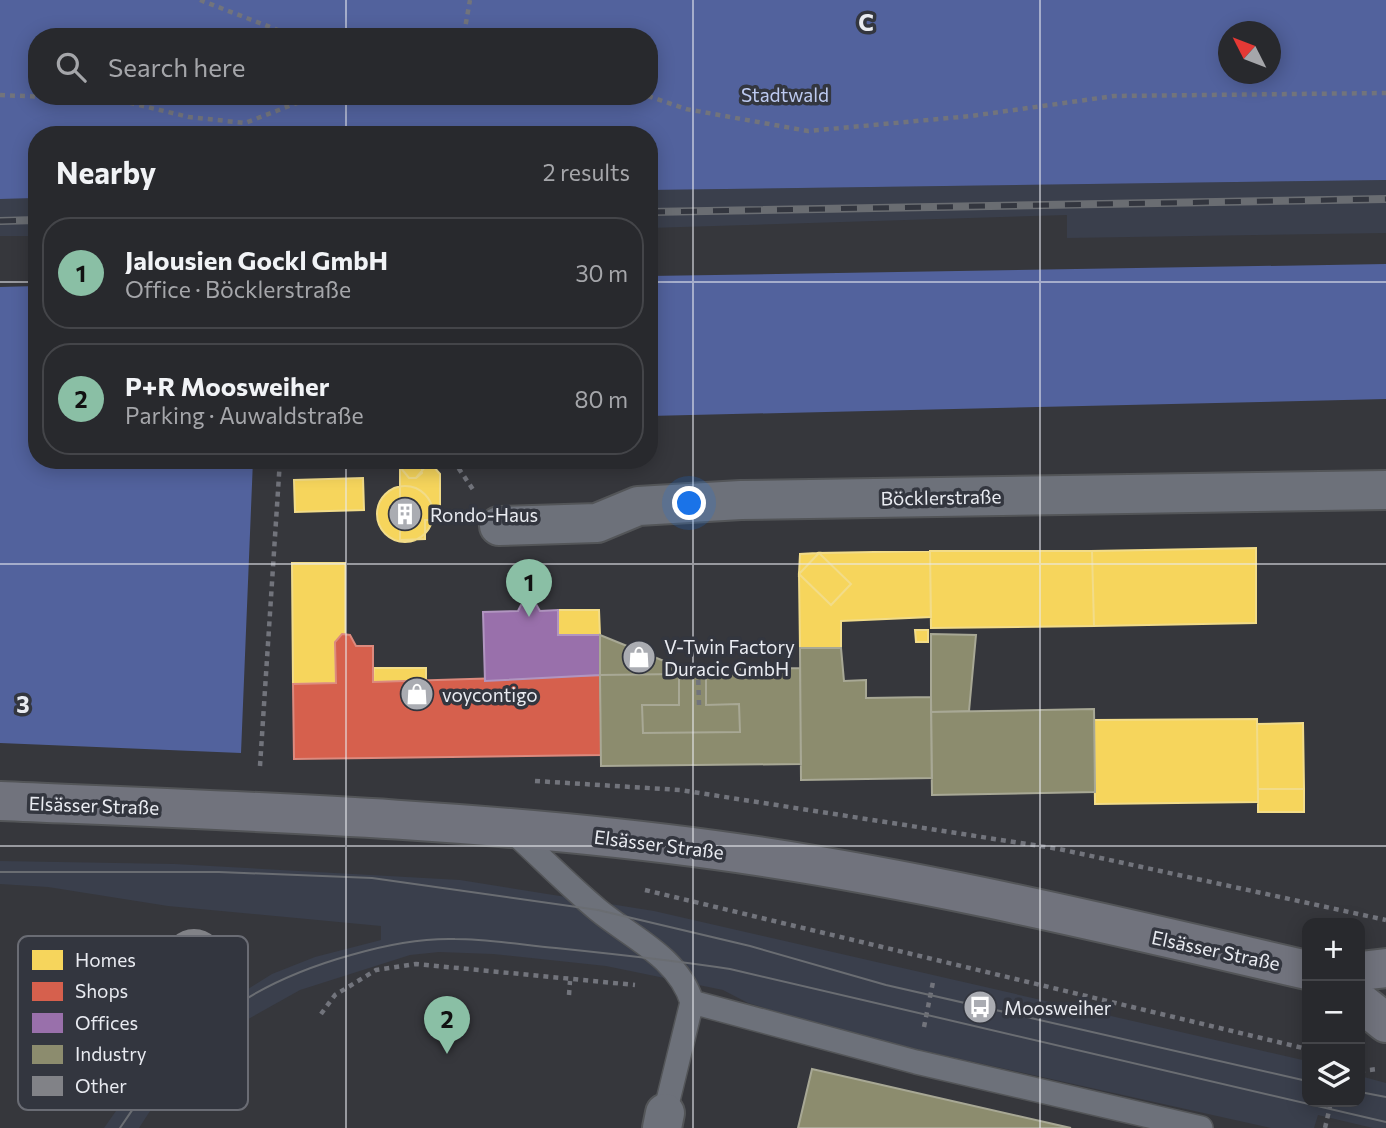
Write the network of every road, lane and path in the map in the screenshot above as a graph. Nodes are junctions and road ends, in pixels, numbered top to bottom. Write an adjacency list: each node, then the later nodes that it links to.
1 (200, 0): 3 (path)
2 (470, 0): 4 (path)
3 (273, 28)
4 (465, 28)
5 (1386, 93): 8 (path)
6 (0, 95): 7 (path)
7 (28, 96)
8 (658, 99)
9 (139, 105): 10 (path)
10 (292, 105)
11 (279, 469): 16 (path)
12 (1386, 490): 13 (street, Böcklerstraße)
13 (499, 526)
14 (698, 670): 15 (path)
15 (699, 705)
16 (260, 766)
17 (0, 801): 18 (main road, Elsässer Straße)
18 (508, 828): 21 (main road, Elsässer Straße); 26 (lane)
19 (634, 888): 28 (path)
20 (1386, 968): 22 (main road)
21 (1302, 969)
22 (1365, 970)
23 (570, 981): 25 (path); 26 (path); 27 (path)
24 (933, 982): 29 (path)
25 (569, 995)
26 (690, 995): 29 (lane); 33 (lane)
27 (321, 1014)
28 (1302, 1048)
29 (916, 1062): 34 (lane)
30 (1386, 1068): 31 (path)
31 (1365, 1070)
32 (1330, 1107): 35 (path)
33 (664, 1121)
34 (1201, 1128)
35 (1325, 1128)

